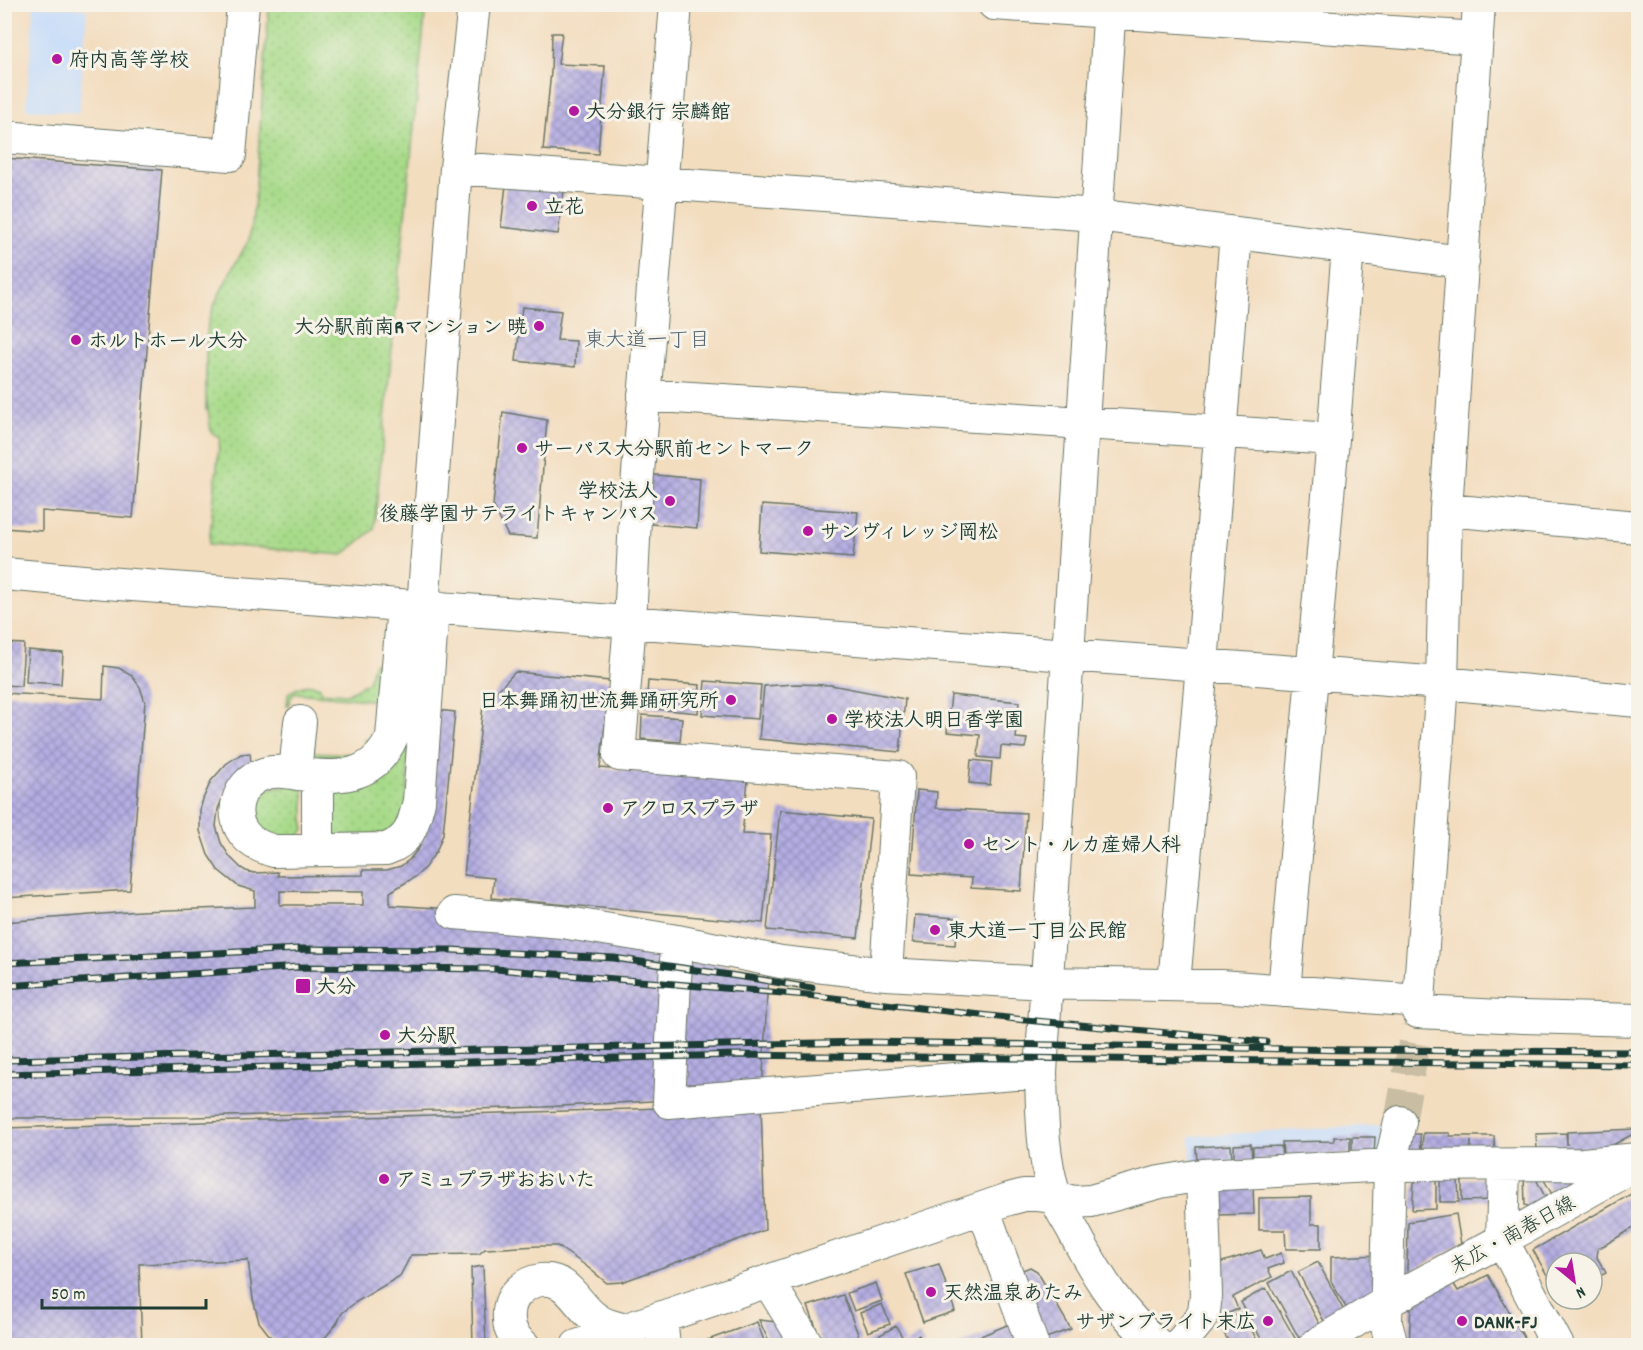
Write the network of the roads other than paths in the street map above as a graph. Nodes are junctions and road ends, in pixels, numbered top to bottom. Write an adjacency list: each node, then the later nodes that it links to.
1 (243, 4): 8 (street)
2 (474, 4): 9 (street)
3 (676, 4): 10 (street)
4 (994, 4): 6 (street)
5 (1479, 4): 7 (street)
6 (1109, 9): 7 (street); 11 (street)
7 (1477, 38): 14 (street)
8 (4, 137)
9 (456, 168): 10 (street); 22 (street)
10 (661, 183): 11 (street); 15 (street)
11 (1096, 215): 12 (street); 16 (street)
12 (1236, 233): 13 (street); 17 (street)
13 (1348, 247): 14 (street); 18 (street)
14 (1463, 262): 19 (street)
15 (644, 395): 16 (street); 23 (street)
16 (1083, 423): 17 (street); 24 (street)
17 (1219, 432): 18 (street); 25 (street)
18 (1333, 439): 26 (street)
19 (1446, 510): 20 (street); 27 (street)
20 (1638, 527)
21 (4, 574): 22 (street)
22 (420, 607): 23 (street); 30 (street); 31 (street)
23 (630, 622): 24 (street); 34 (street)
24 (1068, 656): 25 (street); 35 (street)
25 (1202, 665): 26 (street); 36 (street)
26 (1311, 673): 27 (street); 37 (street)
27 (1442, 683): 28 (street); 38 (street)
28 (1638, 701)
29 (300, 722): 30 (street)
30 (307, 775): 31 (street); 31 (street)
31 (318, 850)
32 (454, 914): 33 (street)
33 (677, 941): 34 (street); 40 (street)
34 (886, 974): 35 (street)
35 (1047, 983): 36 (street); 40 (street)
36 (1174, 984): 37 (street)
37 (1284, 991): 38 (street)
38 (1418, 1013): 39 (street)
39 (1638, 1020)
40 (1041, 1072): 46 (street)
41 (1400, 1122): 44 (street)
42 (1638, 1161): 43 (street); 48 (street, 末広・南春日線)
43 (1504, 1165): 44 (street); 48 (street)
44 (1390, 1166): 45 (street); 50 (street)
45 (1202, 1175): 46 (street); 58 (street)
46 (1055, 1197): 47 (street); 57 (street)
47 (983, 1208): 49 (street); 56 (street)
48 (1502, 1240): 50 (street, 末広・南春日線); 61 (street)
49 (768, 1281): 52 (street); 55 (street)
50 (1385, 1303): 59 (street, 末広・南春日線); 60 (street)
51 (625, 1330): 52 (street); 53 (street); 54 (street)
52 (662, 1332)
53 (524, 1346)
54 (577, 1346)
55 (808, 1346)
56 (1033, 1346)
57 (1159, 1346)
58 (1178, 1346)
59 (1314, 1346)
60 (1392, 1346)
61 (1558, 1346)

